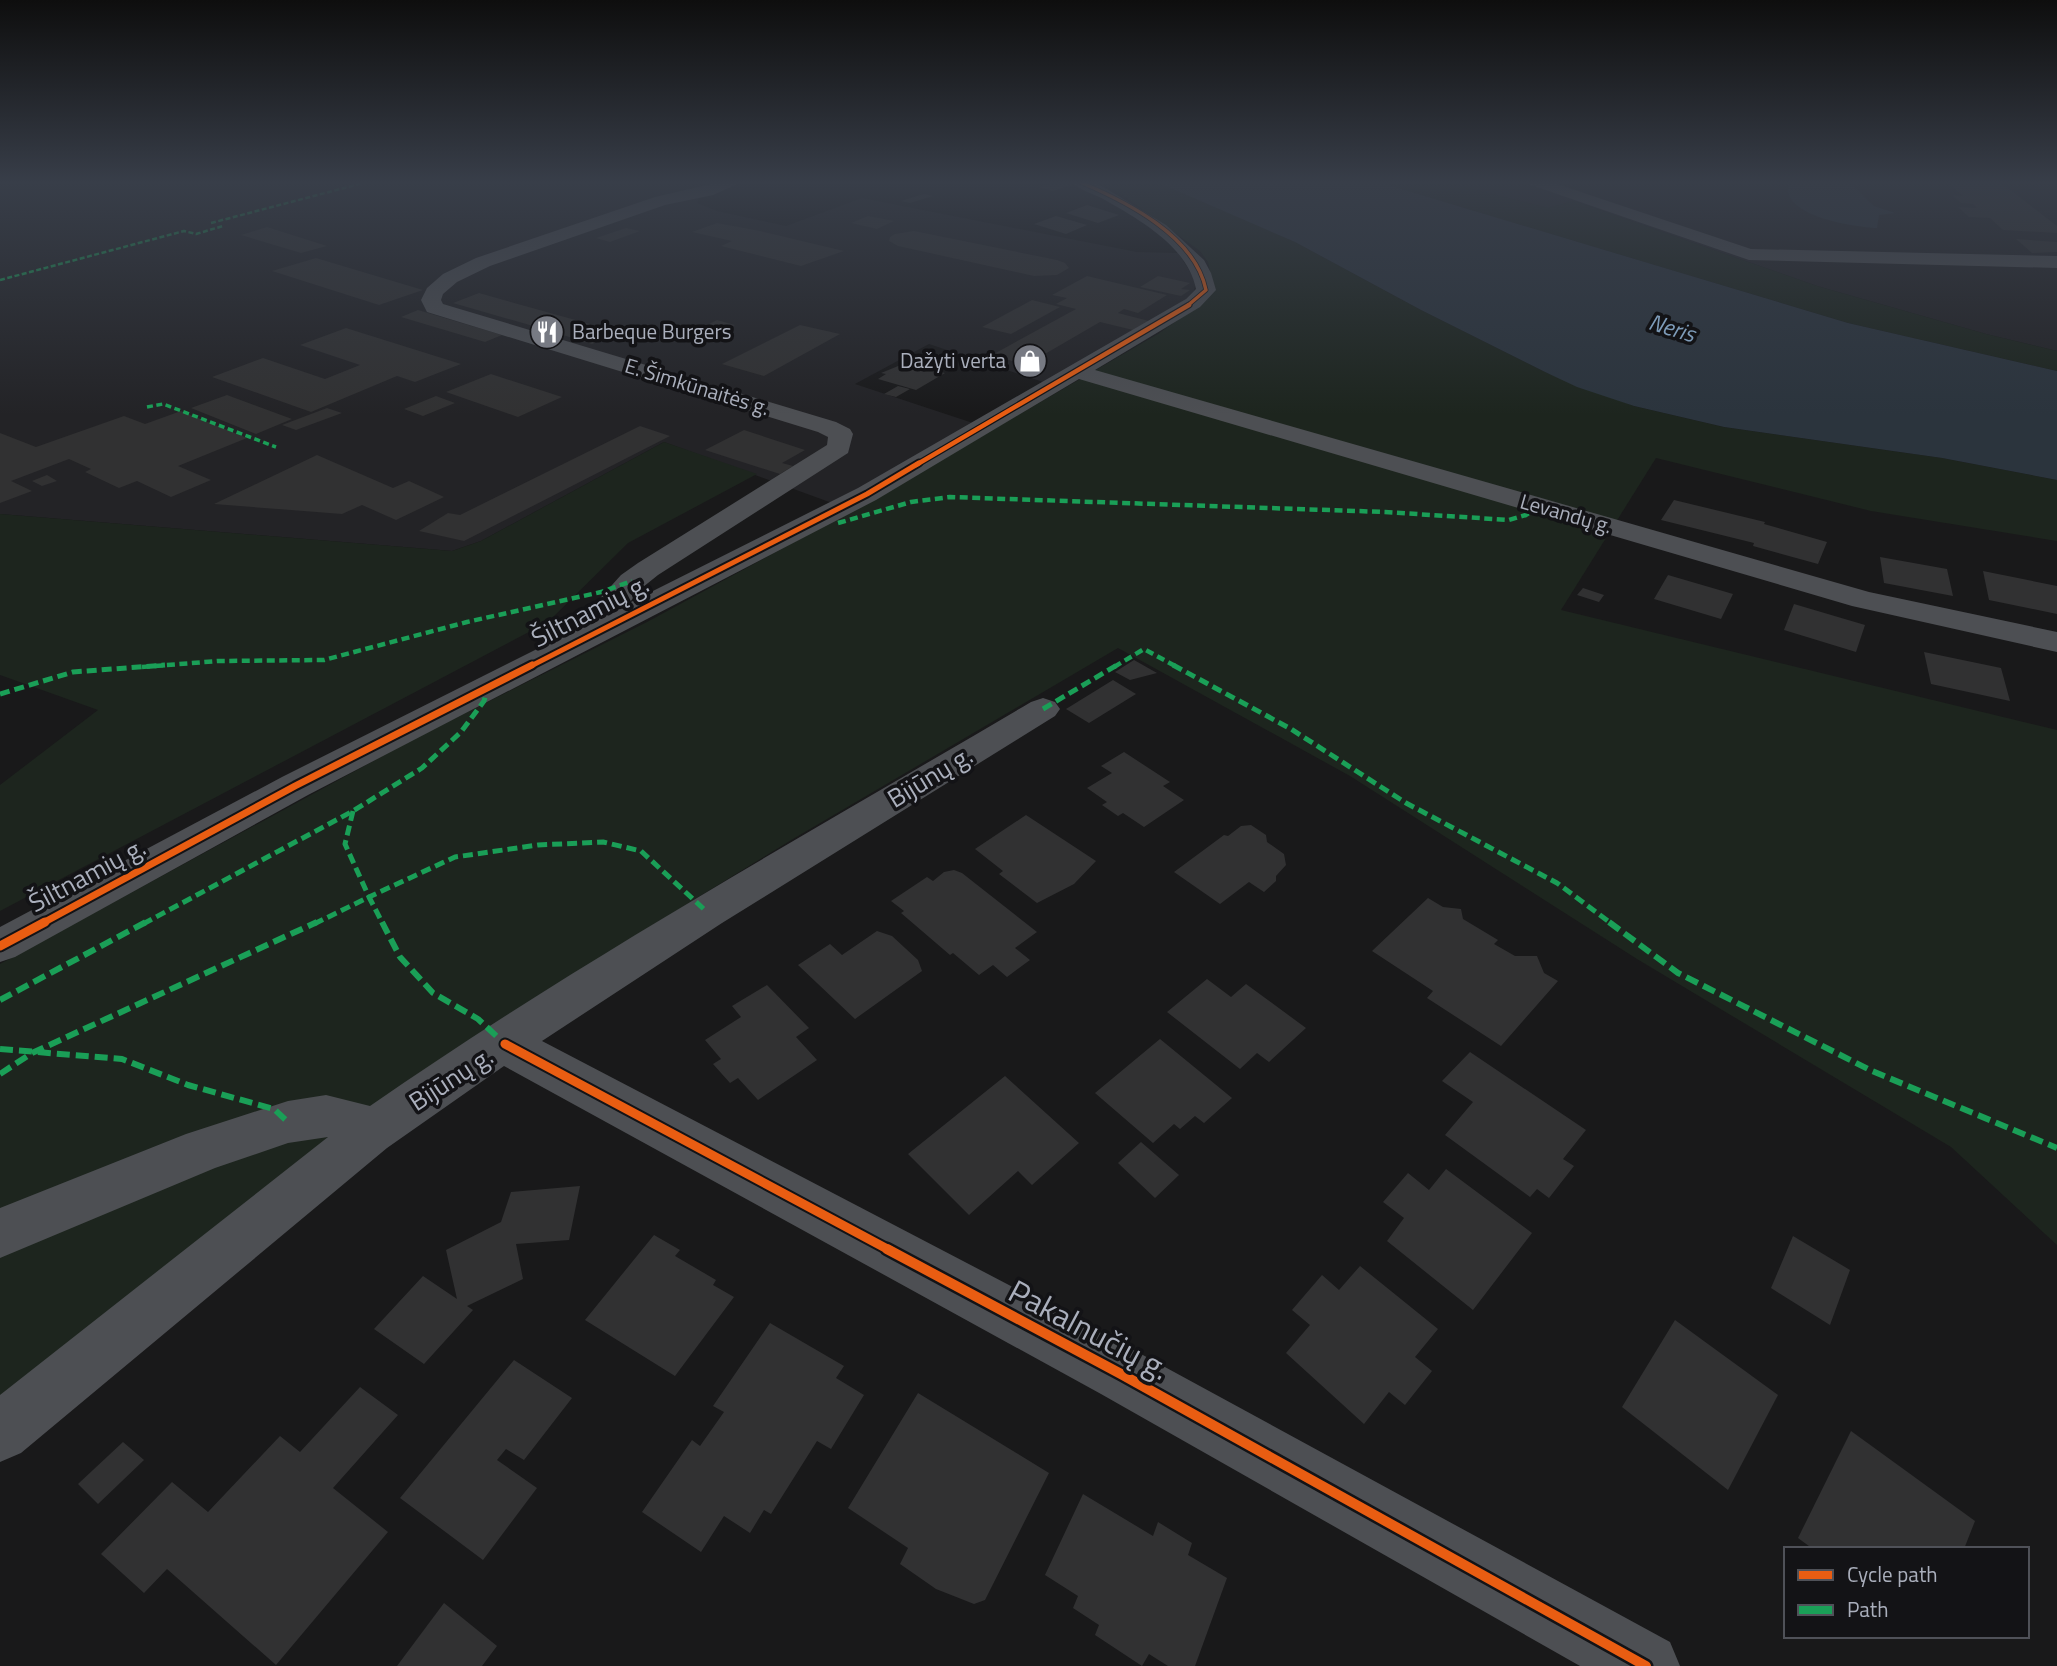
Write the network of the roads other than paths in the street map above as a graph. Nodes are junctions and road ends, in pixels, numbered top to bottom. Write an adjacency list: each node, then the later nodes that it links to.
1 (490, 260): 6 (street, E. Šimkūnaitės g.)
2 (1192, 260): 5 (street, Šiltnamių g.)
3 (1970, 260): 4 (street)
4 (2057, 262)
5 (1078, 372): 6 (street, Šiltnamių g.); 7 (street, Levandų g.)
6 (580, 639): 9 (street, Šiltnamių g.)
7 (2057, 642)
8 (1043, 709): 10 (street, Bijūnų g.)
9 (0, 946)
10 (505, 1044): 11 (street, Bijūnų g.); 14 (street, Pakalnučių g.)
11 (370, 1133): 12 (street); 13 (street, Bijūnų g.)
12 (0, 1233)
13 (0, 1432)
14 (1646, 1666)

